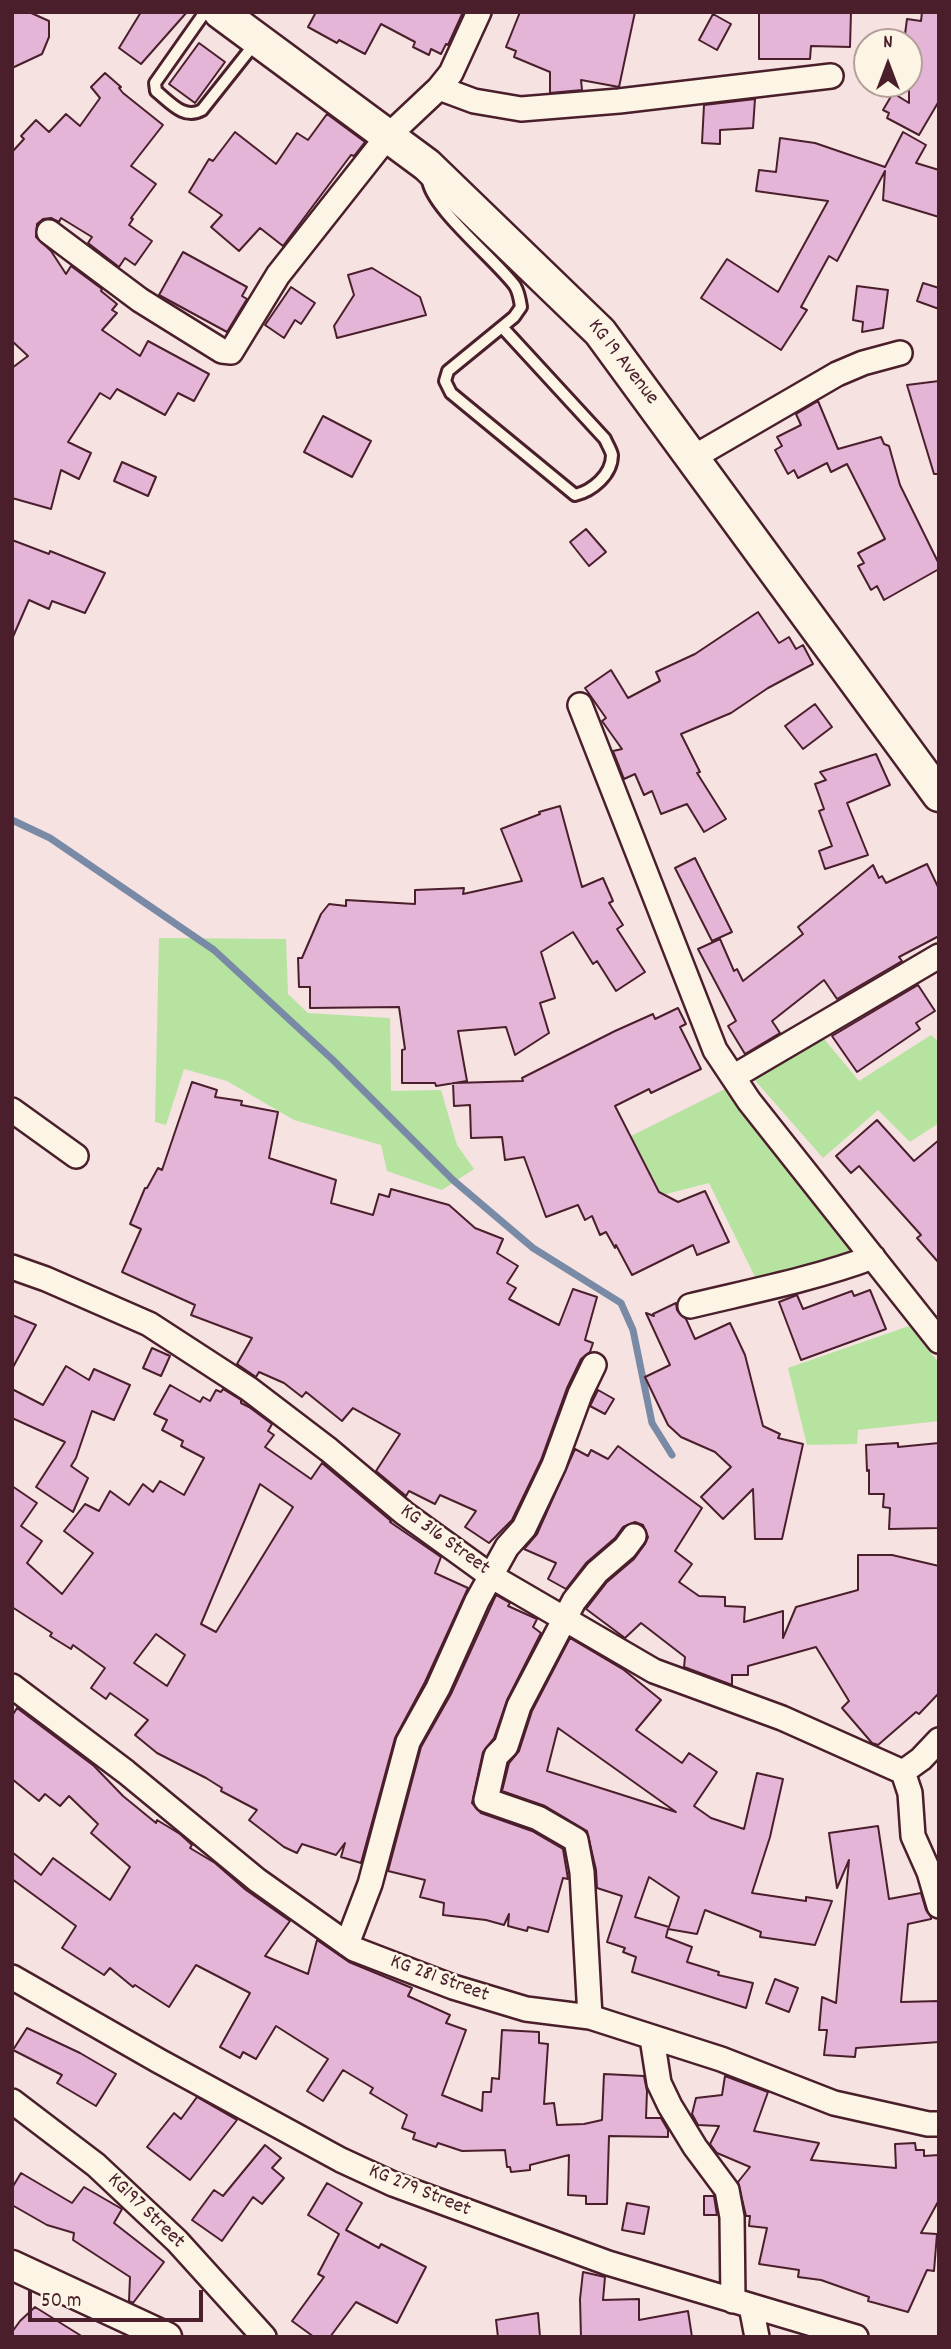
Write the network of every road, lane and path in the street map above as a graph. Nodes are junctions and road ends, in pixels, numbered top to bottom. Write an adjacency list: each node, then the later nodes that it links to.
1 (205, 12): 4 (lane)
2 (220, 12): 4 (main road, KG 19 Avenue)
3 (480, 12): 6 (street)
4 (258, 40): 7 (main road, KG 19 Avenue)
5 (831, 76): 6 (street)
6 (439, 88): 7 (street)
7 (387, 136): 8 (main road, KG 19 Avenue); 9 (street)
8 (427, 165): 10 (lane); 12 (main road, KG 19 Avenue)
9 (49, 232)
10 (502, 327): 10 (lane)
11 (900, 353): 12 (street)
12 (694, 457): 14 (main road, KG 19 Avenue)
13 (579, 705): 16 (street)
14 (939, 795)
15 (939, 956): 16 (street)
16 (733, 1077): 19 (street)
17 (12, 1110): 18 (street)
18 (76, 1156)
19 (873, 1257): 21 (street); 22 (street)
20 (12, 1267): 25 (street, KG 316 Street)
21 (690, 1306)
22 (939, 1342)
23 (594, 1365): 25 (street)
24 (634, 1536): 26 (street)
25 (491, 1576): 26 (street, KG 316 Street); 31 (street)
26 (564, 1620): 29 (street, KG 316 Street); 33 (street)
27 (12, 1686): 31 (street, KG 281 Street)
28 (939, 1740): 29 (street)
29 (903, 1772): 30 (street)
30 (939, 1906)
31 (347, 1944): 33 (street, KG 281 Street)
32 (12, 1977): 38 (street, KG 279 Street)
33 (590, 2017): 34 (street, KG 281 Street)
34 (652, 2038): 36 (street, KG 281 Street); 38 (street)
35 (12, 2101): 40 (street, KG197 Street)
36 (939, 2124)
37 (12, 2265): 39 (street)
38 (742, 2304): 41 (street); 42 (street, KG 279 Street)
39 (167, 2337)
40 (264, 2337)
41 (757, 2337)
42 (856, 2337)

